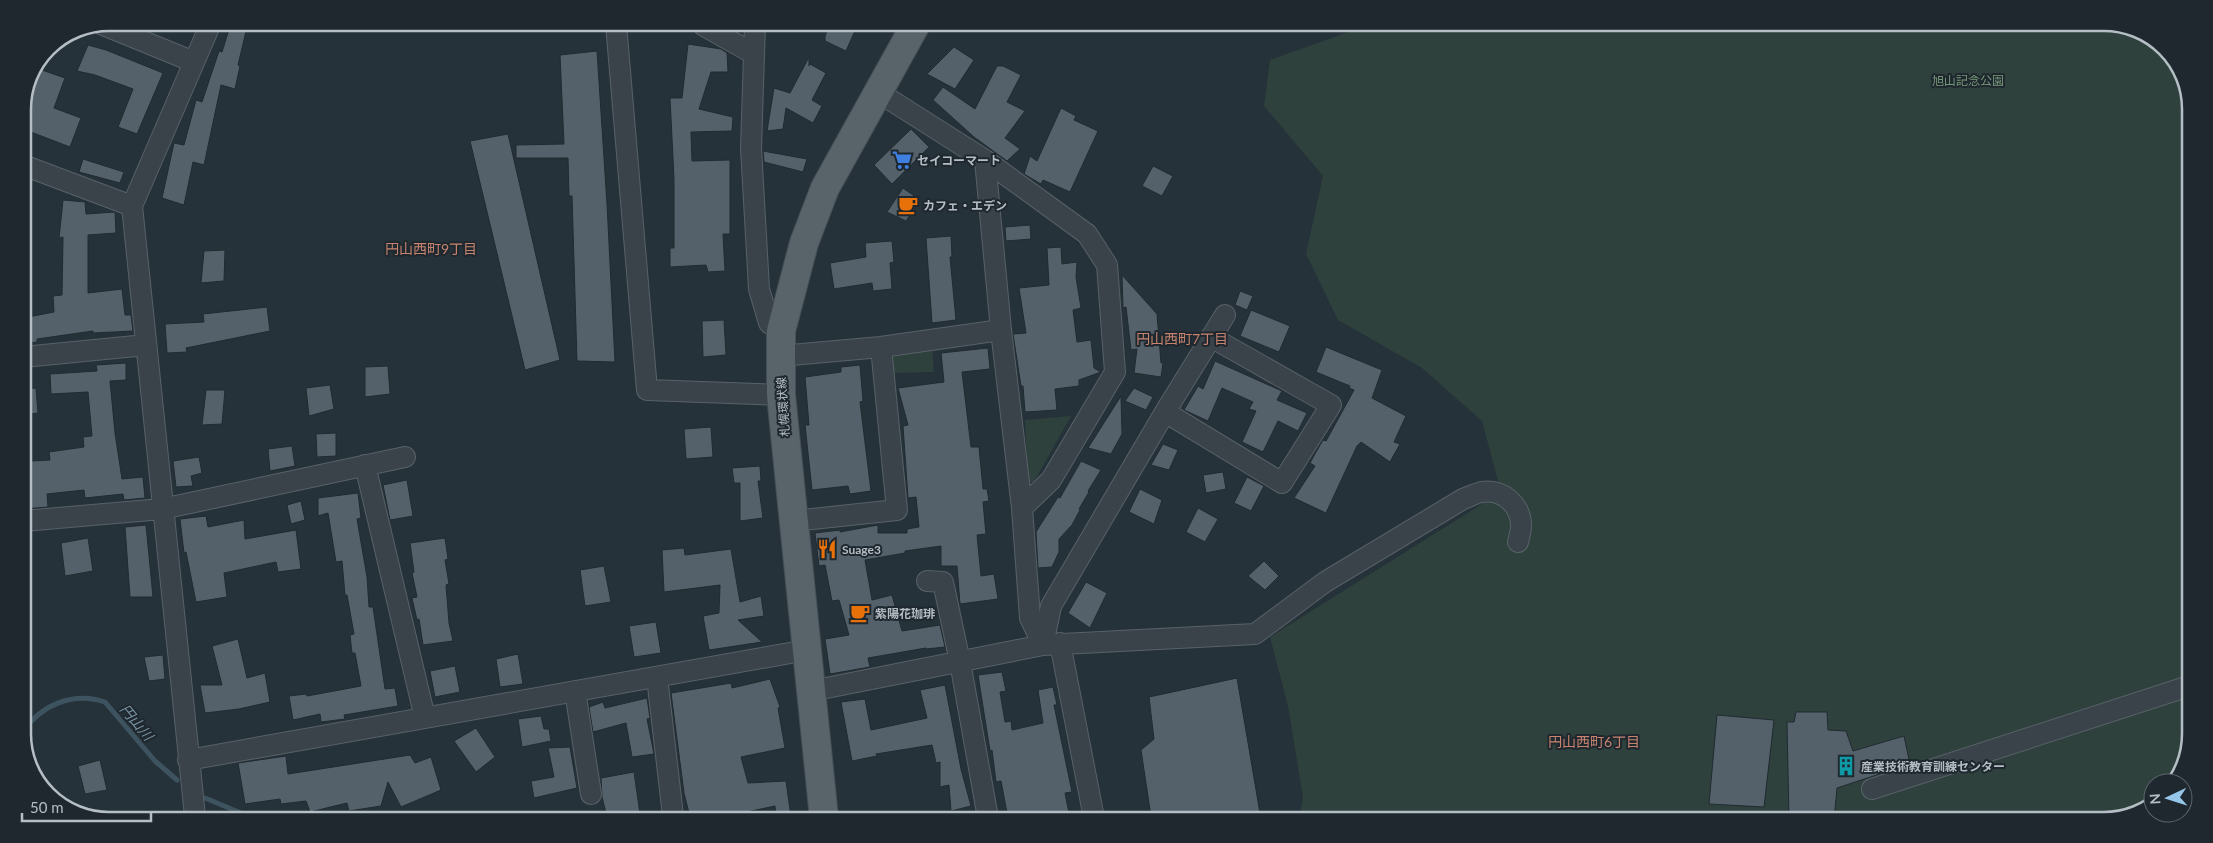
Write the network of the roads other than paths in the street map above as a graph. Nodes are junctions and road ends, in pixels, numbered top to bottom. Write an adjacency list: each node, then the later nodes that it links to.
1 (118, 31): 8 (street)
2 (208, 31): 8 (street)
3 (617, 31): 20 (street)
4 (713, 31): 7 (street)
5 (756, 31): 7 (street)
6 (912, 31): 9 (main road, 札幌環状線)
7 (754, 54): 16 (street)
8 (194, 62): 12 (street)
9 (878, 92): 10 (street); 16 (main road, 札幌環状線)
10 (985, 160): 14 (street); 24 (street)
11 (31, 168): 12 (street)
12 (132, 206): 17 (street)
13 (1225, 315): 15 (street)
14 (1001, 330): 18 (street); 24 (street)
15 (1211, 338): 21 (street); 21 (street)
16 (780, 343): 18 (street); 20 (main road, 札幌環状線)
17 (146, 345): 19 (street); 25 (street)
18 (881, 348): 27 (street)
19 (31, 356)
20 (780, 395): 27 (main road, 札幌環状線)
21 (1165, 412): 30 (street)
22 (405, 457): 23 (street)
23 (365, 465): 25 (street); 37 (street)
24 (1022, 508): 30 (street)
25 (162, 510): 26 (street); 38 (street)
26 (31, 520)
27 (793, 521): 31 (main road, 札幌環状線)
28 (1518, 542): 30 (street)
29 (927, 581): 32 (street)
30 (1051, 644): 32 (street); 45 (street)
31 (807, 650): 33 (street); 35 (main road, 札幌環状線)
32 (960, 662): 35 (street); 44 (street)
33 (656, 677): 36 (street); 42 (street)
34 (2182, 688): 39 (street)
35 (811, 690): 43 (main road, 札幌環状線)
36 (575, 691): 37 (street); 40 (street)
37 (425, 718): 38 (street)
38 (188, 760): 41 (street)
39 (1872, 789)
40 (591, 794)
41 (194, 812)
42 (673, 812)
43 (823, 812)
44 (987, 812)
45 (1093, 812)

